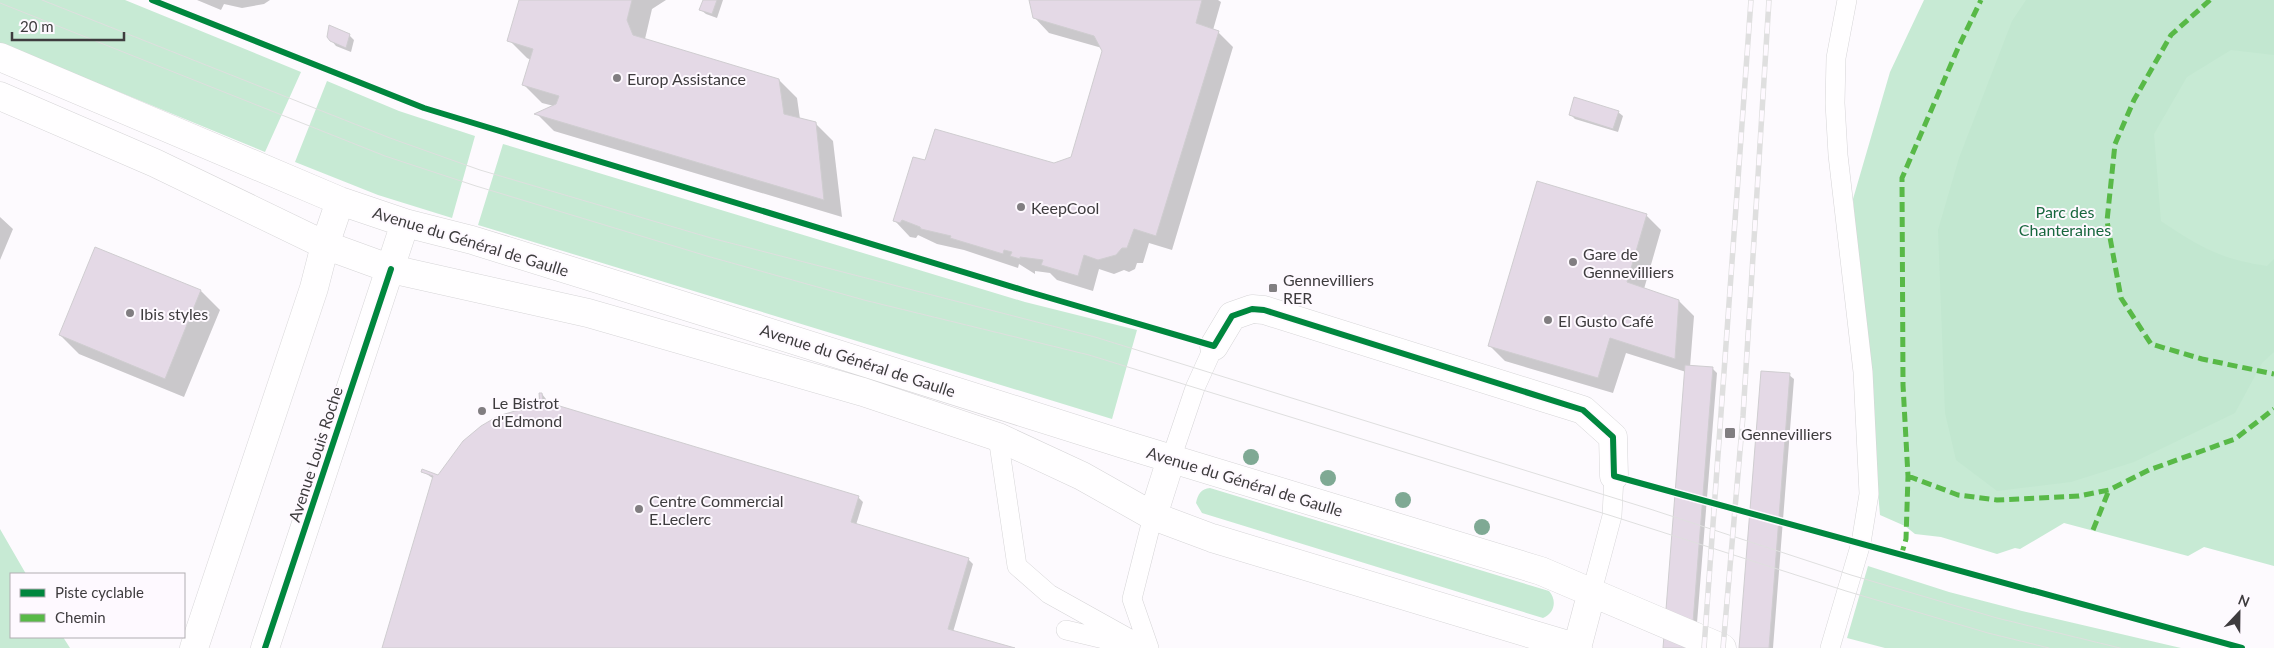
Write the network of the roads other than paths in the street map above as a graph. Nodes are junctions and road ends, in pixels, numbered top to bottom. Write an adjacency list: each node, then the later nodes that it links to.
1 (1847, 0): 21 (lane)
2 (0, 57): 4 (main road, Avenue du Général de Gaulle)
3 (0, 96): 6 (main road, Avenue du Général de Gaulle)
4 (340, 201): 5 (main road, Avenue du Général de Gaulle); 6 (main road)
5 (405, 223): 7 (main road, Avenue Louis Roche); 10 (main road, Avenue du Général de Gaulle)
6 (325, 246): 7 (main road, Avenue du Général de Gaulle); 15 (main road)
7 (391, 269): 9 (main road, Avenue du Général de Gaulle); 16 (main road, Avenue Louis Roche)
8 (1214, 346): 10 (lane); 11 (main road)
9 (998, 437): 12 (main road, Avenue du Général de Gaulle); 18 (lane)
10 (1171, 459): 12 (main road); 13 (main road, Avenue du Général de Gaulle)
11 (1614, 476): 13 (lane)
12 (1152, 516): 18 (lane); 19 (main road, Avenue du Général de Gaulle)
13 (1592, 591): 19 (main road); 20 (main road, Avenue du Général de Gaulle)
14 (1066, 630): 17 (lane)
15 (194, 648)
16 (265, 648)
17 (1142, 648)
18 (1148, 648)
19 (1577, 648)
20 (1722, 648)
21 (1830, 648)

